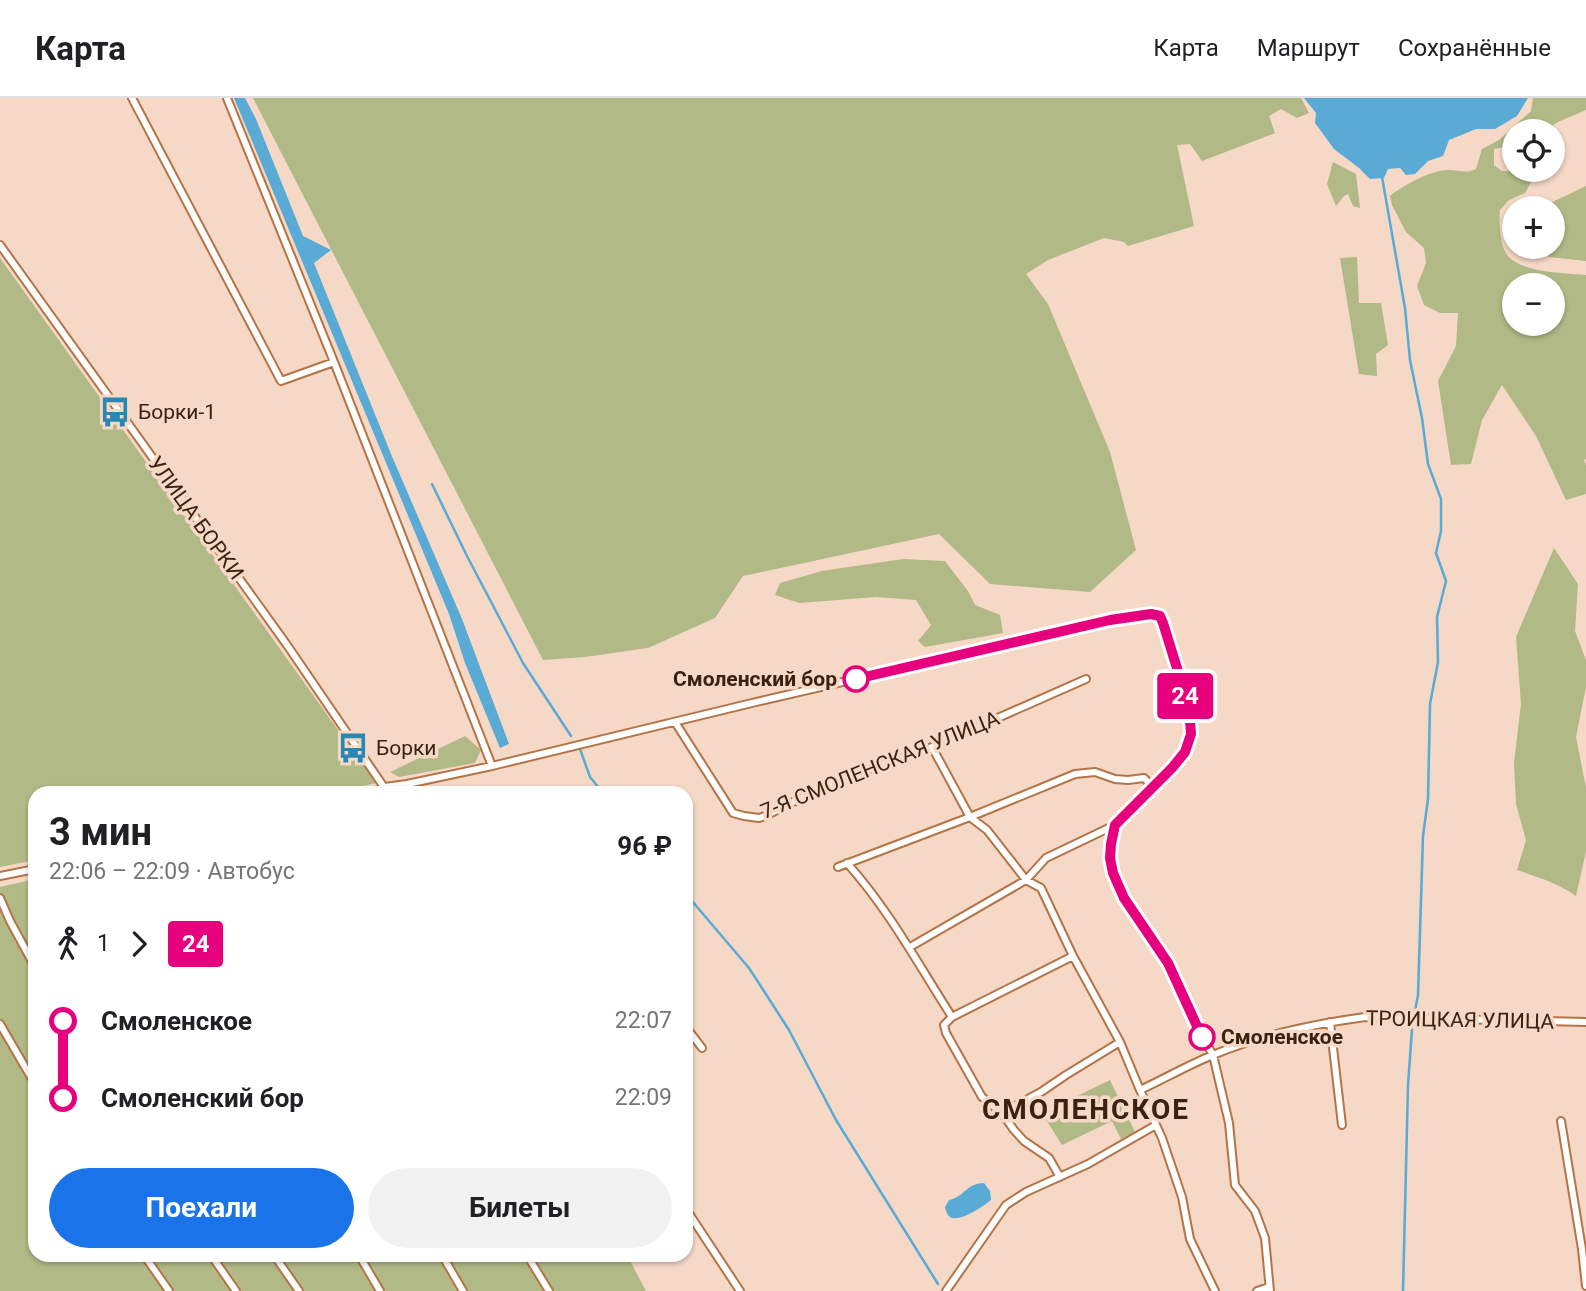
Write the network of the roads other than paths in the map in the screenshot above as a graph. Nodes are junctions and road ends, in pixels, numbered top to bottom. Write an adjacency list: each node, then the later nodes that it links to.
1 (132, 98): 4 (street)
2 (227, 98): 4 (street)
3 (0, 245): 9 (street, УЛИЦА БОРКИ)
4 (334, 362): 8 (street)
5 (1086, 679): 7 (street, 7-Я СМОЛЕНСКАЯ УЛИЦА)
6 (675, 722): 7 (street, 7-Я СМОЛЕНСКАЯ УЛИЦА); 8 (street); 11 (street)
7 (932, 747): 12 (street)
8 (492, 766): 10 (street)
9 (382, 786)
10 (401, 786)
11 (1153, 786): 12 (street); 13 (street)
12 (970, 817): 14 (street); 18 (street)
13 (1115, 825): 18 (street); 30 (street)
14 (847, 863): 15 (street); 20 (street)
15 (838, 867)
16 (28, 870): 17 (street)
17 (0, 876)
18 (1026, 880): 20 (street); 22 (street)
19 (0, 898): 21 (street)
20 (910, 947): 23 (street)
21 (28, 954)
22 (1073, 956): 23 (street); 28 (street)
23 (952, 1017): 33 (street)
24 (1330, 1022): 25 (street, ТРОИЦКАЯ УЛИЦА); 30 (street, ТРОИЦКАЯ УЛИЦА); 36 (street)
25 (1586, 1022)
26 (0, 1024): 31 (street)
27 (693, 1036): 29 (street)
28 (1120, 1042): 32 (street); 33 (street)
29 (702, 1048)
30 (1213, 1055): 32 (street, ТРОИЦКАЯ УЛИЦА); 46 (street)
31 (28, 1072)
32 (1140, 1090): 35 (street)
33 (1002, 1113): 37 (street)
34 (1561, 1121): 45 (street)
35 (1156, 1125): 37 (street); 55 (street)
36 (1342, 1125)
37 (1060, 1177): 54 (street)
38 (693, 1220): 53 (street)
39 (149, 1262): 47 (street)
40 (216, 1262): 48 (street)
41 (279, 1262): 49 (street)
42 (363, 1262): 50 (street)
43 (446, 1262): 51 (street)
44 (531, 1262): 52 (street)
45 (1586, 1286)
46 (1270, 1289): 56 (street)
47 (169, 1291)
48 (236, 1291)
49 (299, 1291)
50 (380, 1291)
51 (463, 1291)
52 (549, 1291)
53 (740, 1291)
54 (946, 1291)
55 (1215, 1291)
56 (1257, 1291)

